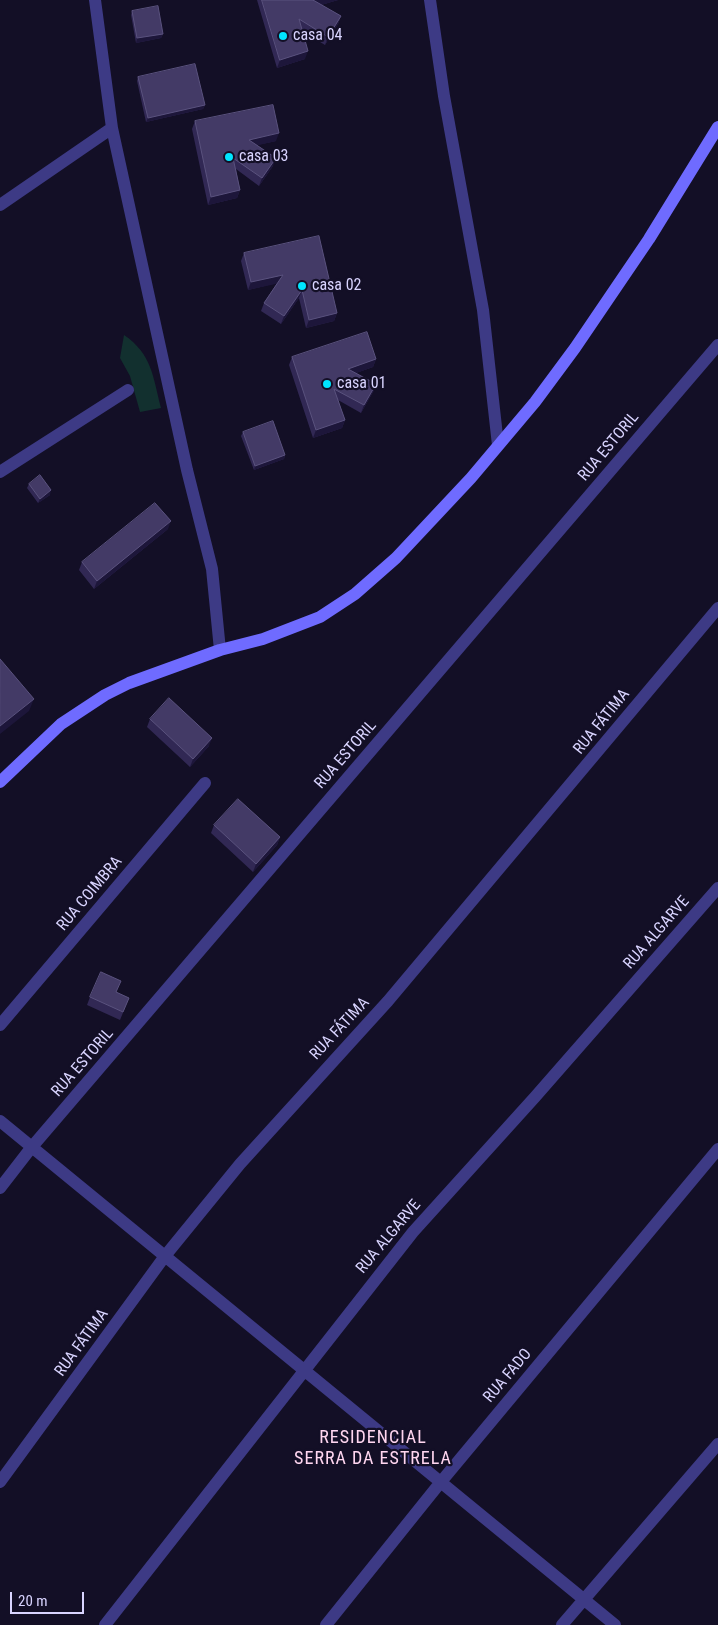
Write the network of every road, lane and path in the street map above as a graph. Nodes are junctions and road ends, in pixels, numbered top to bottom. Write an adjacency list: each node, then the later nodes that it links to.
1 (95, 0): 4 (street)
2 (430, 0): 8 (street)
3 (718, 127): 8 (main road)
4 (112, 128): 5 (street); 11 (street)
5 (0, 205)
6 (718, 345): 17 (street, RUA ESTORIL)
7 (128, 390): 9 (street)
8 (498, 445): 11 (main road)
9 (0, 472)
10 (718, 608): 20 (street, RUA FÁTIMA)
11 (220, 650): 12 (main road)
12 (0, 782)
13 (206, 783): 15 (street, RUA COIMBRA)
14 (718, 888): 21 (street, RUA ALGARVE)
15 (0, 1025)
16 (0, 1121): 17 (street)
17 (31, 1148): 19 (street, RUA ESTORIL); 20 (street)
18 (718, 1149): 24 (street, RUA FADO)
19 (0, 1188)
20 (165, 1256): 21 (street); 23 (street, RUA FÁTIMA)
21 (303, 1369): 24 (street); 26 (street, RUA ALGARVE)
22 (718, 1444): 25 (street)
23 (0, 1482)
24 (440, 1483): 25 (street); 27 (street, RUA FADO)
25 (583, 1598): 28 (street); 29 (street)
26 (105, 1625)
27 (326, 1625)
28 (562, 1625)
29 (615, 1625)

